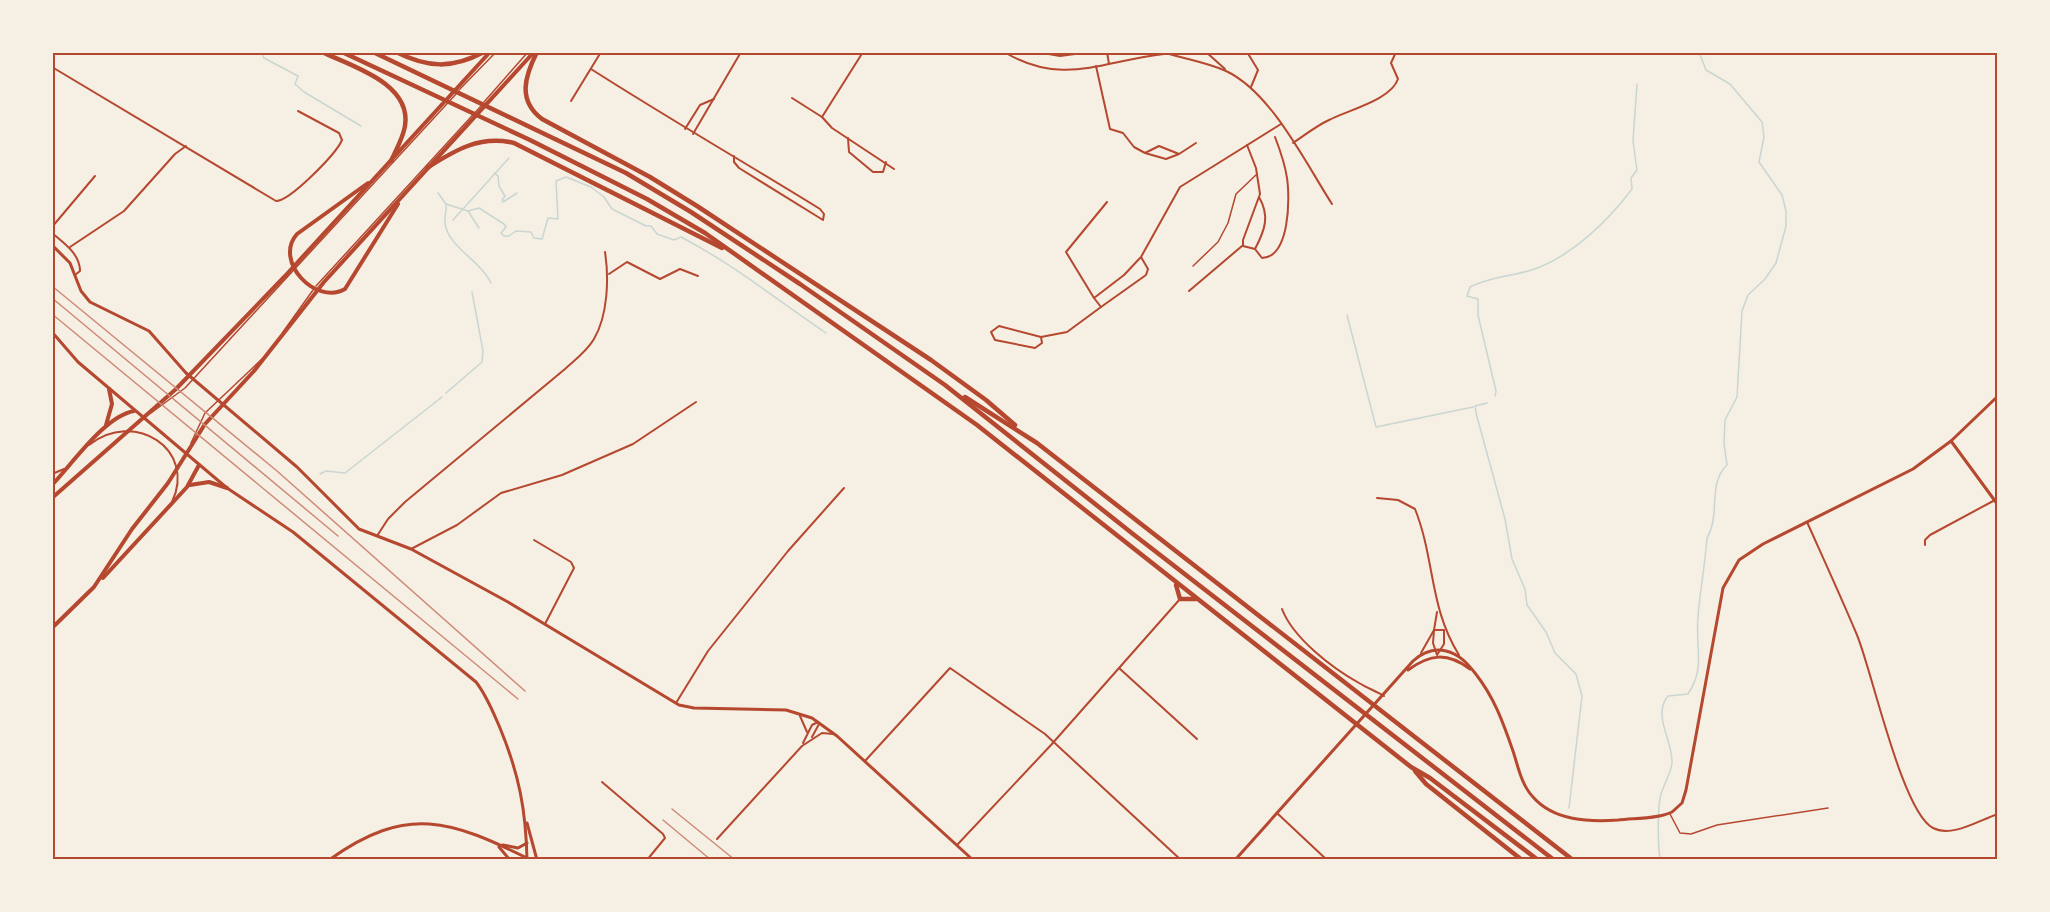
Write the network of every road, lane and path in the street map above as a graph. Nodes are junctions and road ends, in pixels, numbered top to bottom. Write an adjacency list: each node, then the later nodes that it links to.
1 (322, 52): 45 (highway)
2 (342, 52): 66 (highway)
3 (373, 52): 78 (highway)
4 (396, 52): 5 (highway)
5 (484, 52)
6 (490, 52): 45 (main road)
7 (496, 52): 83 (lane)
8 (528, 52): 76 (lane)
9 (536, 52): 47 (main road); 85 (highway)
10 (601, 52): 25 (street)
11 (741, 52): 29 (street)
12 (863, 52): 32 (street)
13 (1004, 52): 23 (street)
14 (1037, 52): 15 (street)
15 (1090, 52)
16 (1107, 52): 22 (street)
17 (1175, 52): 21 (street)
18 (1206, 52): 26 (street)
19 (1247, 52): 27 (street)
20 (1396, 52): 39 (street)
21 (1165, 53): 22 (street); 26 (street)
22 (1109, 64): 23 (street)
23 (1096, 66): 42 (street)
24 (52, 67): 41 (street)
25 (591, 69): 30 (street); 34 (street)
26 (1227, 71): 27 (street)
27 (1251, 87): 33 (street)
28 (792, 98): 32 (street)
29 (714, 99): 34 (street); 35 (street)
30 (571, 101)
31 (298, 111): 41 (street)
32 (822, 117): 37 (street)
33 (1281, 124): 39 (street); 40 (street)
34 (685, 129): 35 (street)
35 (693, 134): 44 (street)
36 (1275, 137): 63 (street)
37 (848, 138): 46 (street); 46 (street)
38 (1196, 142): 43 (street)
39 (1293, 143): 57 (street)
40 (1246, 145): 49 (street); 65 (street)
41 (186, 146): 62 (street)
42 (1145, 153): 43 (street); 43 (street)
43 (1179, 154)
44 (734, 156): 52 (street); 53 (street)
45 (391, 161): 51 (main road)
46 (886, 162): 48 (street)
47 (428, 168): 54 (main road); 66 (highway)
48 (894, 169)
49 (1257, 174): 55 (street); 67 (lane)
50 (95, 176): 58 (street)
51 (376, 177): 54 (main road); 83 (main road)
52 (774, 181): 53 (street); 53 (street)
53 (770, 187)
54 (408, 190): 76 (main road)
55 (1259, 197): 61 (street); 63 (street)
56 (1107, 202): 72 (street)
57 (1332, 204)
58 (52, 227)
59 (52, 234): 62 (street)
60 (52, 245): 69 (street)
61 (1243, 246): 63 (street); 71 (street)
62 (70, 247): 69 (street)
63 (1255, 249)
64 (605, 252): 68 (street)
65 (1141, 257): 72 (street); 73 (street)
66 (742, 259): 106 (highway)
67 (1193, 266)
68 (609, 274): 70 (street); 102 (street)
69 (75, 275): 102 (street)
70 (698, 276)
71 (1189, 291)
72 (1094, 298): 73 (street)
73 (1101, 307): 75 (street)
74 (52, 332): 79 (street)
75 (1041, 336): 75 (street)
76 (280, 338): 77 (main road)
77 (267, 354): 88 (main road); 88 (lane)
78 (945, 385): 85 (highway); 157 (highway)
79 (109, 388): 82 (street); 84 (main road)
80 (1998, 396): 86 (street)
81 (696, 402): 105 (street)
82 (134, 411): 84 (main road); 89 (street)
83 (145, 417): 96 (main road)
84 (105, 427): 87 (main road)
85 (1026, 435): 158 (highway)
86 (1951, 441): 98 (street); 101 (street)
87 (89, 445): 90 (main road); 100 (street)
88 (189, 449): 107 (main road)
89 (199, 465): 93 (main road); 94 (street)
90 (70, 467): 91 (street); 92 (main road)
91 (52, 474)
92 (52, 485)
93 (187, 488): 94 (main road); 100 (main road)
94 (227, 488): 141 (street)
95 (844, 488): 125 (street)
96 (52, 498)
97 (1377, 498): 111 (street)
98 (1995, 500): 99 (street); 104 (street)
99 (1998, 505)
100 (169, 507): 107 (main road)
101 (1807, 522): 139 (street); 140 (street)
102 (377, 536): 105 (street)
103 (534, 540): 112 (street)
104 (1925, 545)
105 (411, 549): 112 (street)
106 (1173, 581): 108 (highway); 109 (highway)
107 (94, 587): 113 (main road)
108 (1180, 598): 109 (highway); 121 (street)
109 (1197, 599): 135 (highway)
110 (1282, 609): 124 (street)
111 (1437, 609): 114 (street); 115 (street)
112 (544, 624): 125 (street)
113 (52, 628)
114 (1434, 630): 115 (street); 116 (street); 118 (street)
115 (1444, 630): 117 (street); 120 (street)
116 (1435, 650): 117 (street); 118 (street); 119 (street)
117 (1441, 650): 119 (street); 120 (street)
118 (1420, 655): 122 (street)
119 (1437, 656): 122 (street); 123 (street)
120 (1460, 658): 123 (street)
121 (1119, 668): 131 (street); 132 (street)
122 (1404, 672): 124 (street)
123 (1475, 673): 139 (street)
124 (1384, 696): 138 (street)
125 (676, 703): 126 (street)
126 (796, 712): 127 (street); 128 (street)
127 (818, 722): 128 (street); 129 (street); 130 (street)
128 (807, 734): 133 (street)
129 (837, 736): 130 (street); 134 (street)
130 (810, 739): 133 (street)
131 (1197, 739)
132 (1053, 742): 134 (street); 145 (street); 152 (street)
133 (802, 746): 142 (street)
134 (865, 761): 145 (street)
135 (1411, 767): 155 (highway); 156 (highway)
136 (602, 782): 150 (street)
137 (1828, 808): 139 (lane)
138 (1278, 814): 153 (street); 154 (street)
139 (1668, 814)
140 (1998, 814)
141 (525, 815): 144 (street); 149 (street)
142 (717, 839)
143 (495, 843): 144 (street); 146 (street); 147 (street); 148 (street)
144 (527, 843): 146 (street)
145 (957, 846): 151 (street)
146 (528, 859)
147 (329, 860)
148 (510, 860)
149 (537, 860)
150 (647, 860)
151 (973, 860)
152 (1181, 860)
153 (1235, 860)
154 (1327, 860)
155 (1522, 860)
156 (1538, 860)
157 (1554, 860)
158 (1573, 860)

